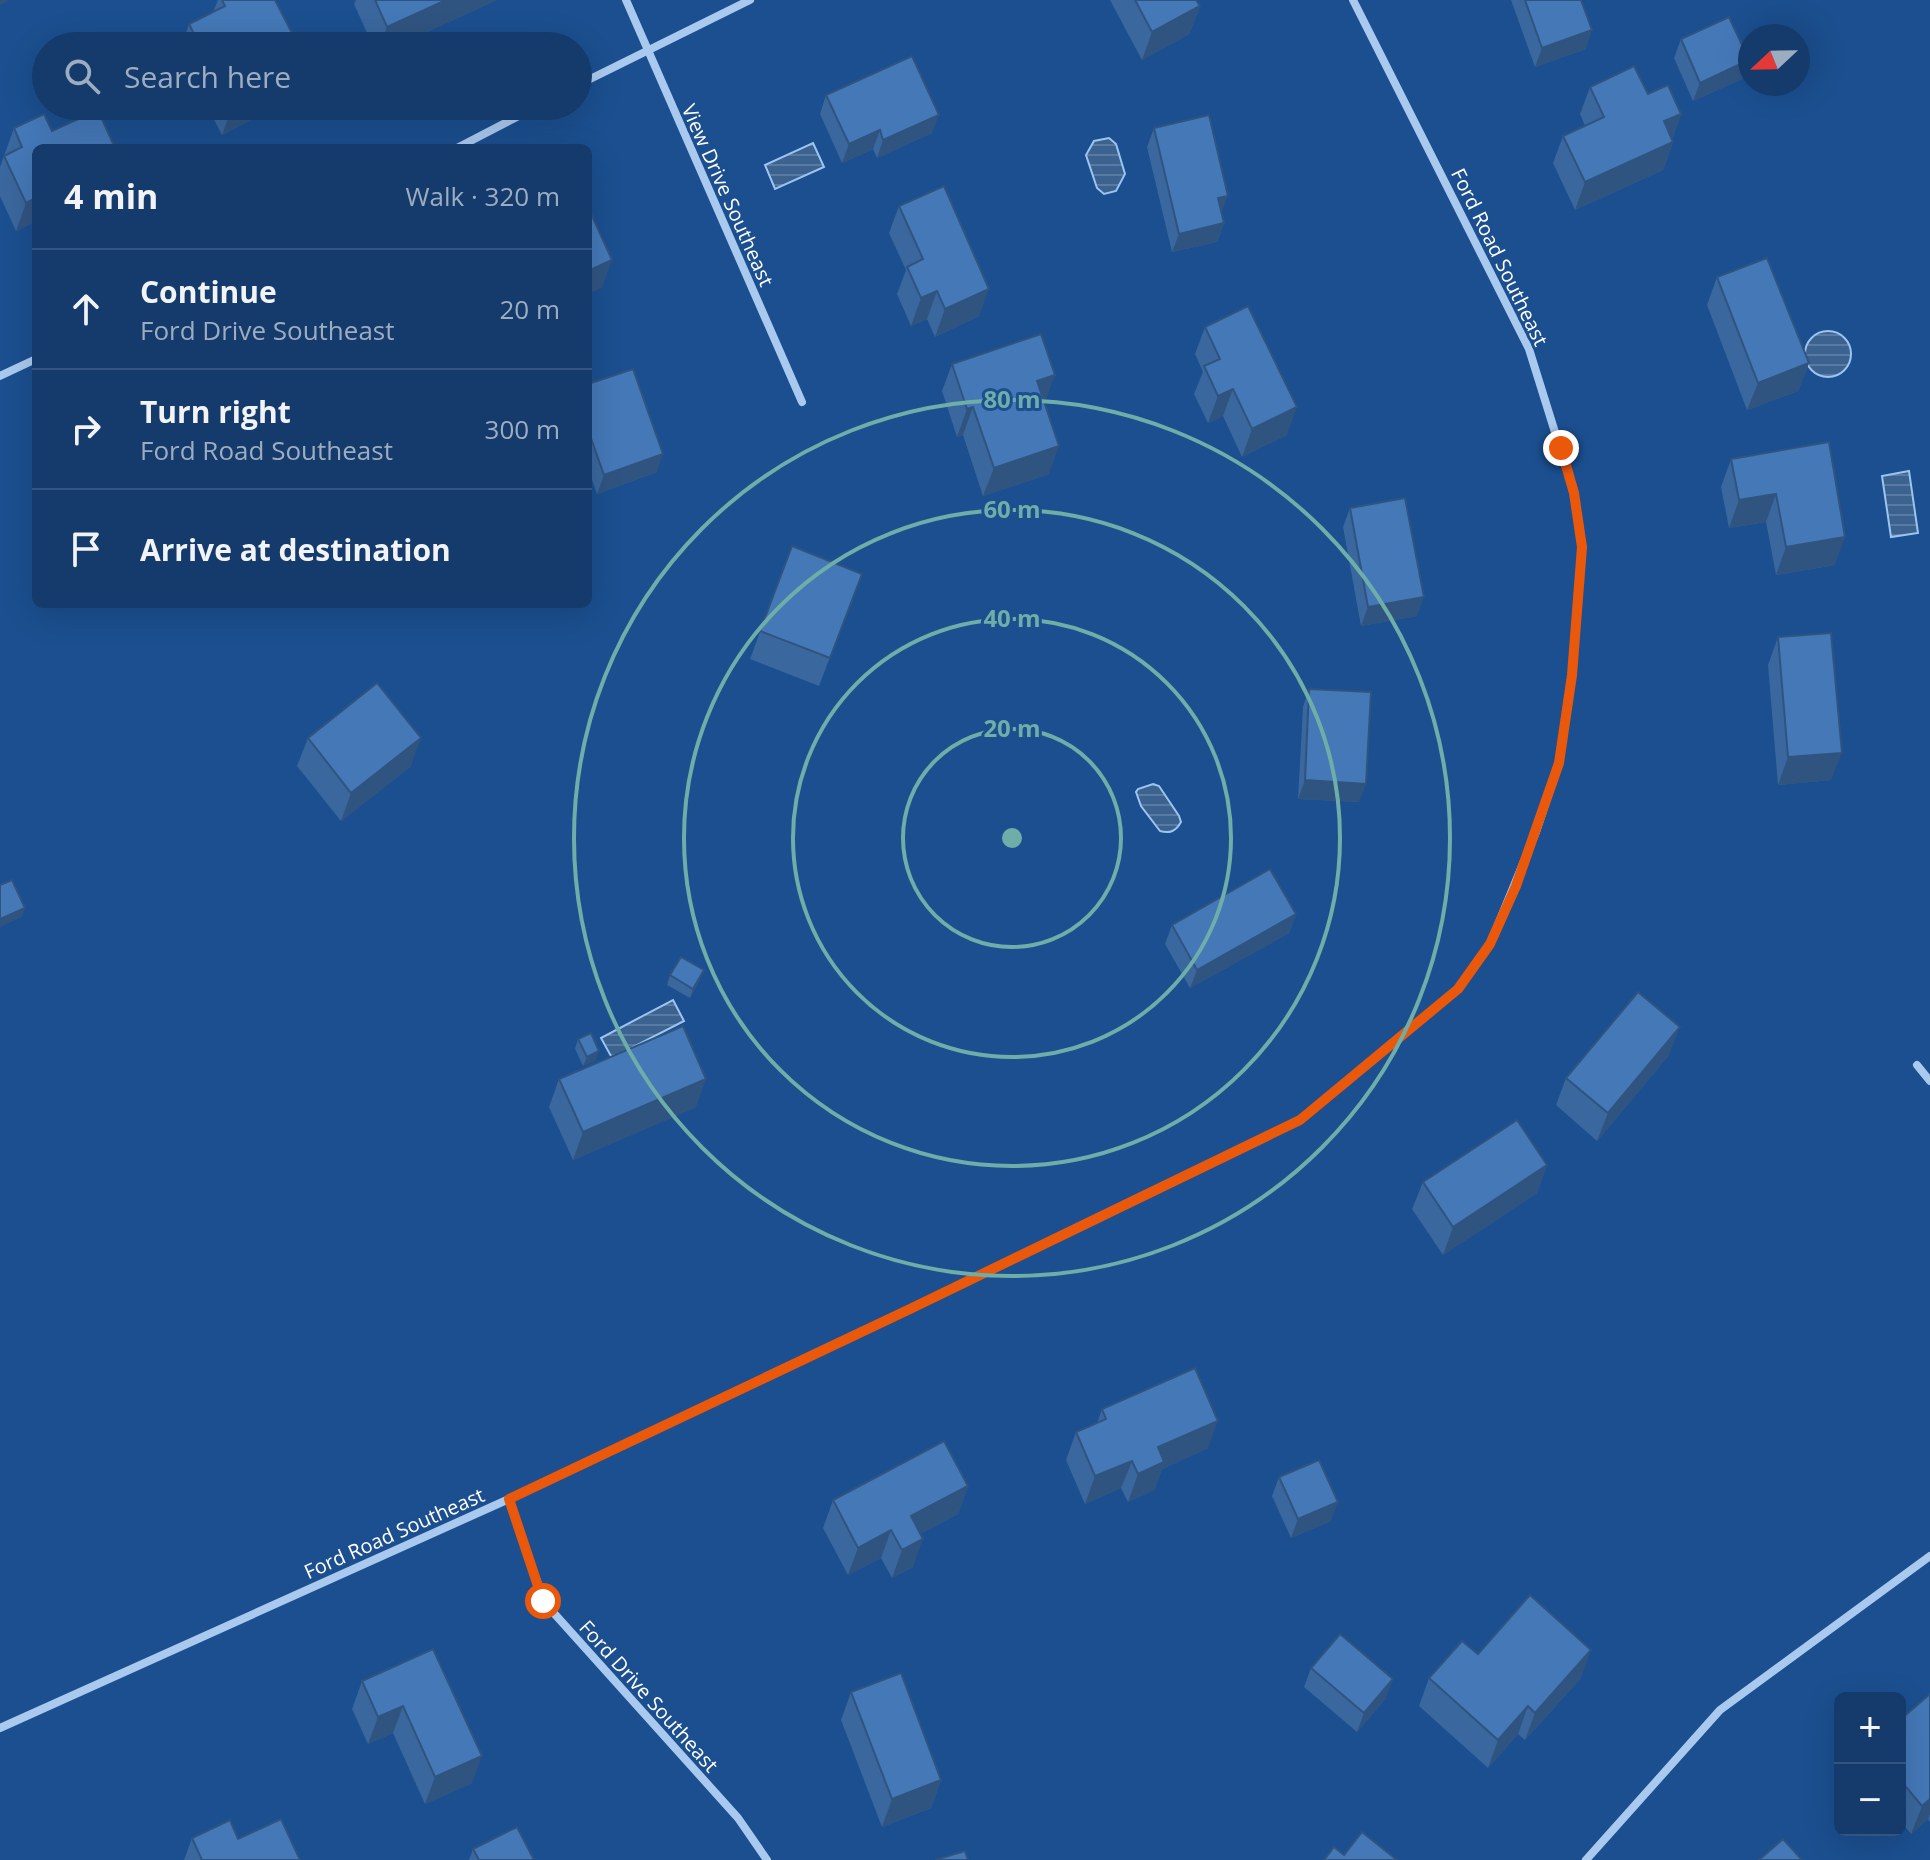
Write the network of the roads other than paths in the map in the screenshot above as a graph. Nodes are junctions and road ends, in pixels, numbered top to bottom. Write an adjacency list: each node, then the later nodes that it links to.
1 (626, 0): 4 (street, View Drive Southeast)
2 (750, 0): 4 (street)
3 (1353, 0): 13 (street, Ford Road Southeast)
4 (646, 50): 5 (street); 10 (street, View Drive Southeast)
5 (592, 78)
6 (511, 120): 7 (street)
7 (465, 144)
8 (32, 361): 9 (street)
9 (0, 376)
10 (802, 402)
11 (1917, 1065): 12 (street)
12 (1930, 1081)
13 (509, 1499): 15 (street, Ford Road Southeast); 16 (street, Ford Drive Southeast)
14 (1930, 1556): 17 (street)
15 (0, 1728)
16 (767, 1860)
17 (1586, 1860)

